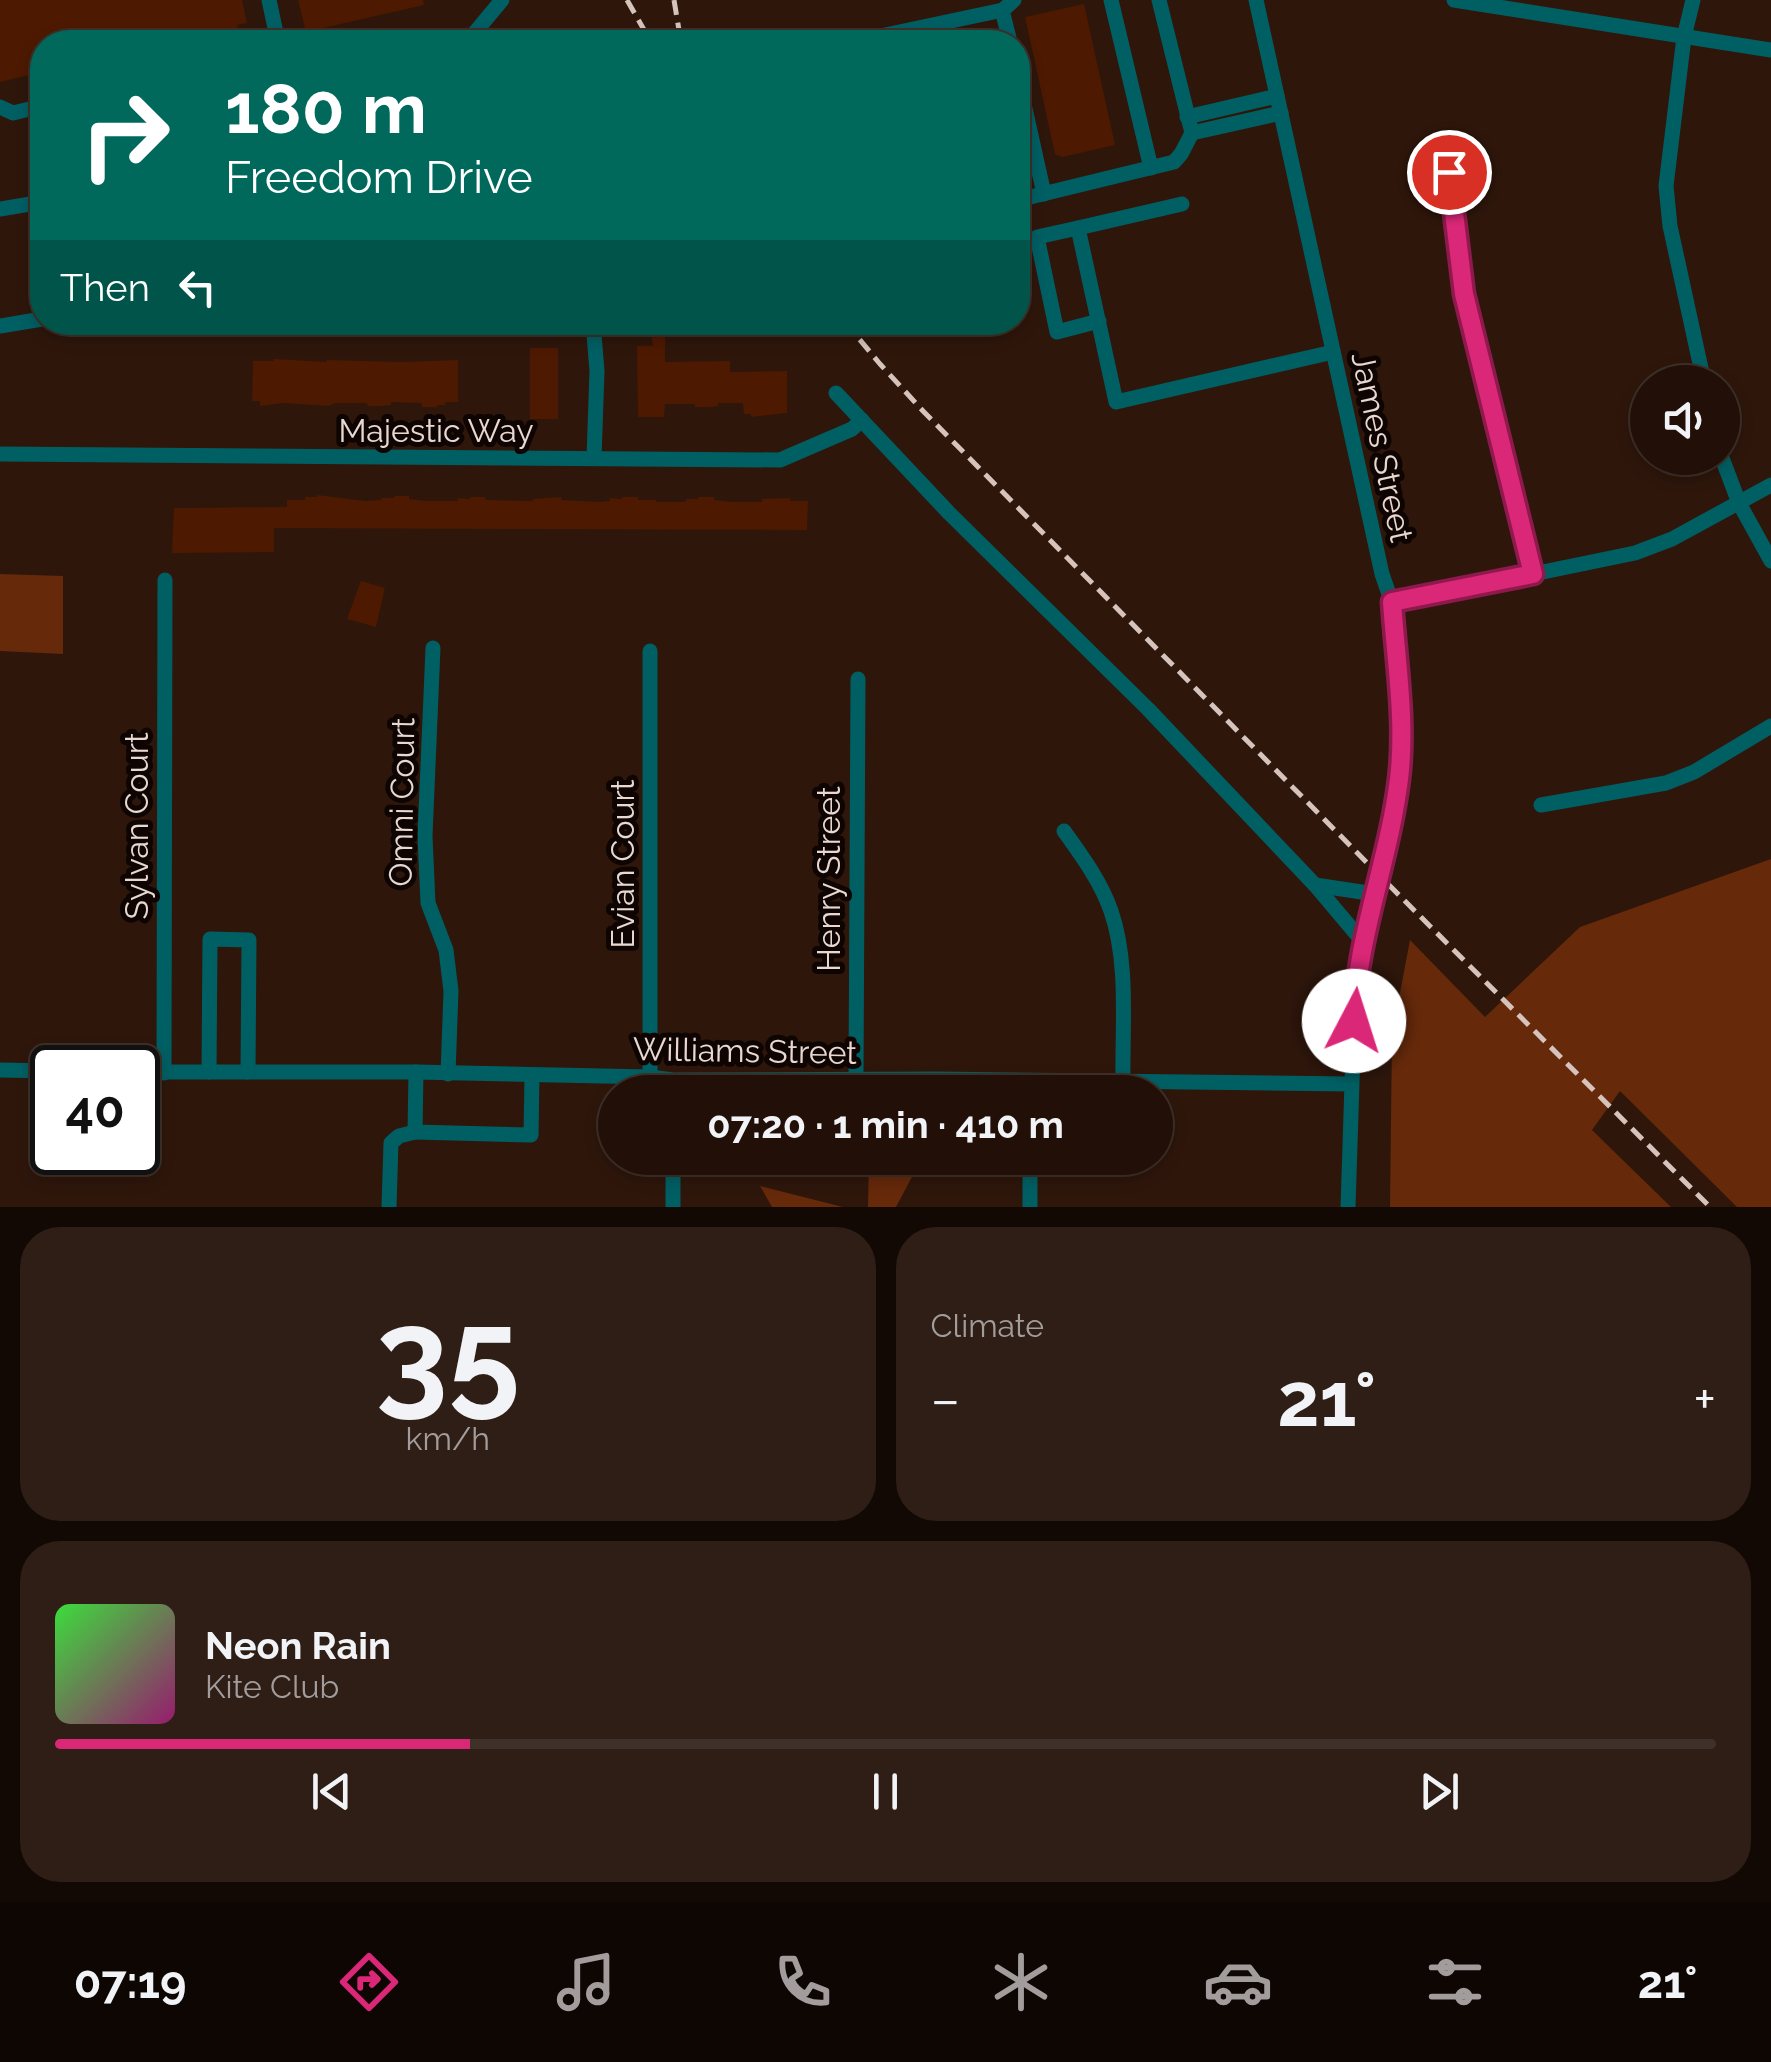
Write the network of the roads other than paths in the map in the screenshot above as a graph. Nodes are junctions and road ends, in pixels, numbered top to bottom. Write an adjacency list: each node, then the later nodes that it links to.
1 (270, 0): 9 (street)
2 (1111, 0): 21 (street)
3 (1159, 0): 18 (street)
4 (1256, 0): 15 (street, James Street)
5 (1454, 0): 13 (street)
6 (1693, 0): 13 (street)
7 (502, 1): 10 (street)
8 (1008, 5): 11 (street); 12 (street)
9 (276, 30)
10 (477, 30)
11 (903, 30)
12 (1009, 30)
13 (1684, 37): 14 (street); 33 (street)
14 (1771, 50)
15 (1279, 104): 18 (street); 32 (street, James Street)
16 (0, 107): 17 (street)
17 (30, 109)
18 (1189, 125): 21 (street)
19 (1030, 130): 22 (street)
20 (1436, 147): 42 (street)
21 (1151, 168): 22 (street)
22 (1044, 194): 23 (street)
23 (1030, 197)
24 (30, 204): 26 (street)
25 (1182, 204): 27 (street)
26 (0, 209)
27 (1078, 228): 29 (street); 29 (street)
28 (30, 321): 30 (street)
29 (1098, 322): 32 (street)
30 (0, 326)
31 (595, 335): 37 (street)
32 (1334, 352): 44 (street, James Street)
33 (1700, 365)
34 (836, 393): 35 (street)
35 (862, 420): 37 (street, Majestic Way); 51 (street)
36 (0, 454): 37 (street, Majestic Way)
37 (594, 458)
38 (1729, 475): 40 (street)
39 (1771, 486): 40 (street)
40 (1739, 502): 41 (street); 42 (street)
41 (1771, 561)
42 (1533, 574): 44 (street)
43 (166, 580): 60 (street, Sylvan Court)
44 (1392, 602): 52 (street, James Street)
45 (433, 648): 61 (street, Omni Court)
46 (650, 651): 62 (street, Evian Court)
47 (858, 679): 63 (street, Henry Street)
48 (1771, 726): 49 (street)
49 (1541, 805)
50 (1064, 831): 64 (street)
51 (1315, 885): 52 (street); 53 (street)
52 (1375, 894): 53 (street, James Street)
53 (1363, 942): 68 (street, James Street)
54 (0, 1070): 55 (street)
55 (30, 1071)
56 (209, 1072): 57 (street, Williams Street); 57 (street); 60 (street, Williams Street)
57 (248, 1072): 58 (street, Williams Street)
58 (416, 1072): 61 (street, Williams Street); 69 (street)
59 (160, 1073): 60 (street, Williams Street)
60 (164, 1073)
61 (448, 1074): 65 (street, Williams Street)
62 (650, 1075)
63 (856, 1075)
64 (1122, 1075)
65 (532, 1076): 66 (street, Williams Street); 69 (street)
66 (598, 1077)
67 (1173, 1082): 68 (street, Williams Street)
68 (1352, 1084): 75 (street, James Street)
69 (416, 1132): 72 (street)
70 (673, 1175): 73 (street)
71 (1030, 1175): 74 (street)
72 (389, 1207)
73 (673, 1207)
74 (1030, 1207)
75 (1348, 1207)

